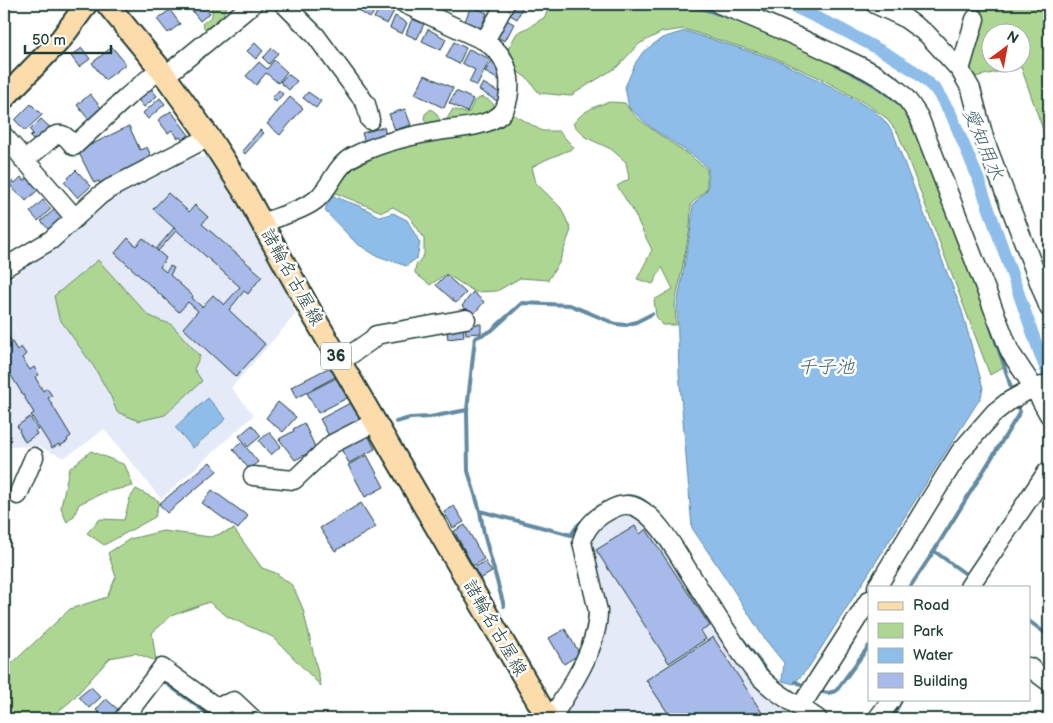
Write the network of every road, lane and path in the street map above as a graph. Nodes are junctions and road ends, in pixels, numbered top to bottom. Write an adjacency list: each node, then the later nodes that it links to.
1 (86, 4): 13 (main road)
2 (107, 4): 12 (main road, 諸輪名古屋線 / 36)
3 (253, 4): 12 (street)
4 (284, 4): 14 (street)
5 (405, 4): 10 (street)
6 (505, 4): 10 (street)
7 (719, 4): 24 (street)
8 (875, 4): 11 (street)
9 (975, 19): 11 (street)
10 (485, 41): 19 (street)
11 (960, 70): 21 (street)
12 (163, 73): 16 (main road, 諸輪名古屋線 / 36); 17 (street)
13 (4, 98)
14 (370, 120)
15 (4, 136): 17 (street)
16 (209, 137): 18 (street); 19 (main road, 諸輪名古屋線 / 36)
17 (24, 161): 18 (street)
18 (76, 218): 20 (street)
19 (262, 223): 23 (main road, 諸輪名古屋線 / 36)
20 (4, 268)
21 (1049, 308)
22 (466, 319): 23 (street)
23 (340, 362): 26 (main road, 諸輪名古屋線 / 36)
24 (1043, 385): 25 (street); 31 (street)
25 (1049, 415)
26 (375, 422): 29 (street); 40 (main road, 諸輪名古屋線 / 36)
27 (34, 457): 30 (street)
28 (1047, 472): 32 (street)
29 (253, 476)
30 (17, 495)
31 (878, 586)
32 (970, 586)
33 (868, 602): 37 (street)
34 (1030, 668): 35 (street)
35 (1049, 682)
36 (891, 700): 42 (street)
37 (801, 706): 40 (street); 41 (street)
38 (124, 719): 39 (street)
39 (254, 719)
40 (549, 719)
41 (818, 719)
42 (877, 719)

